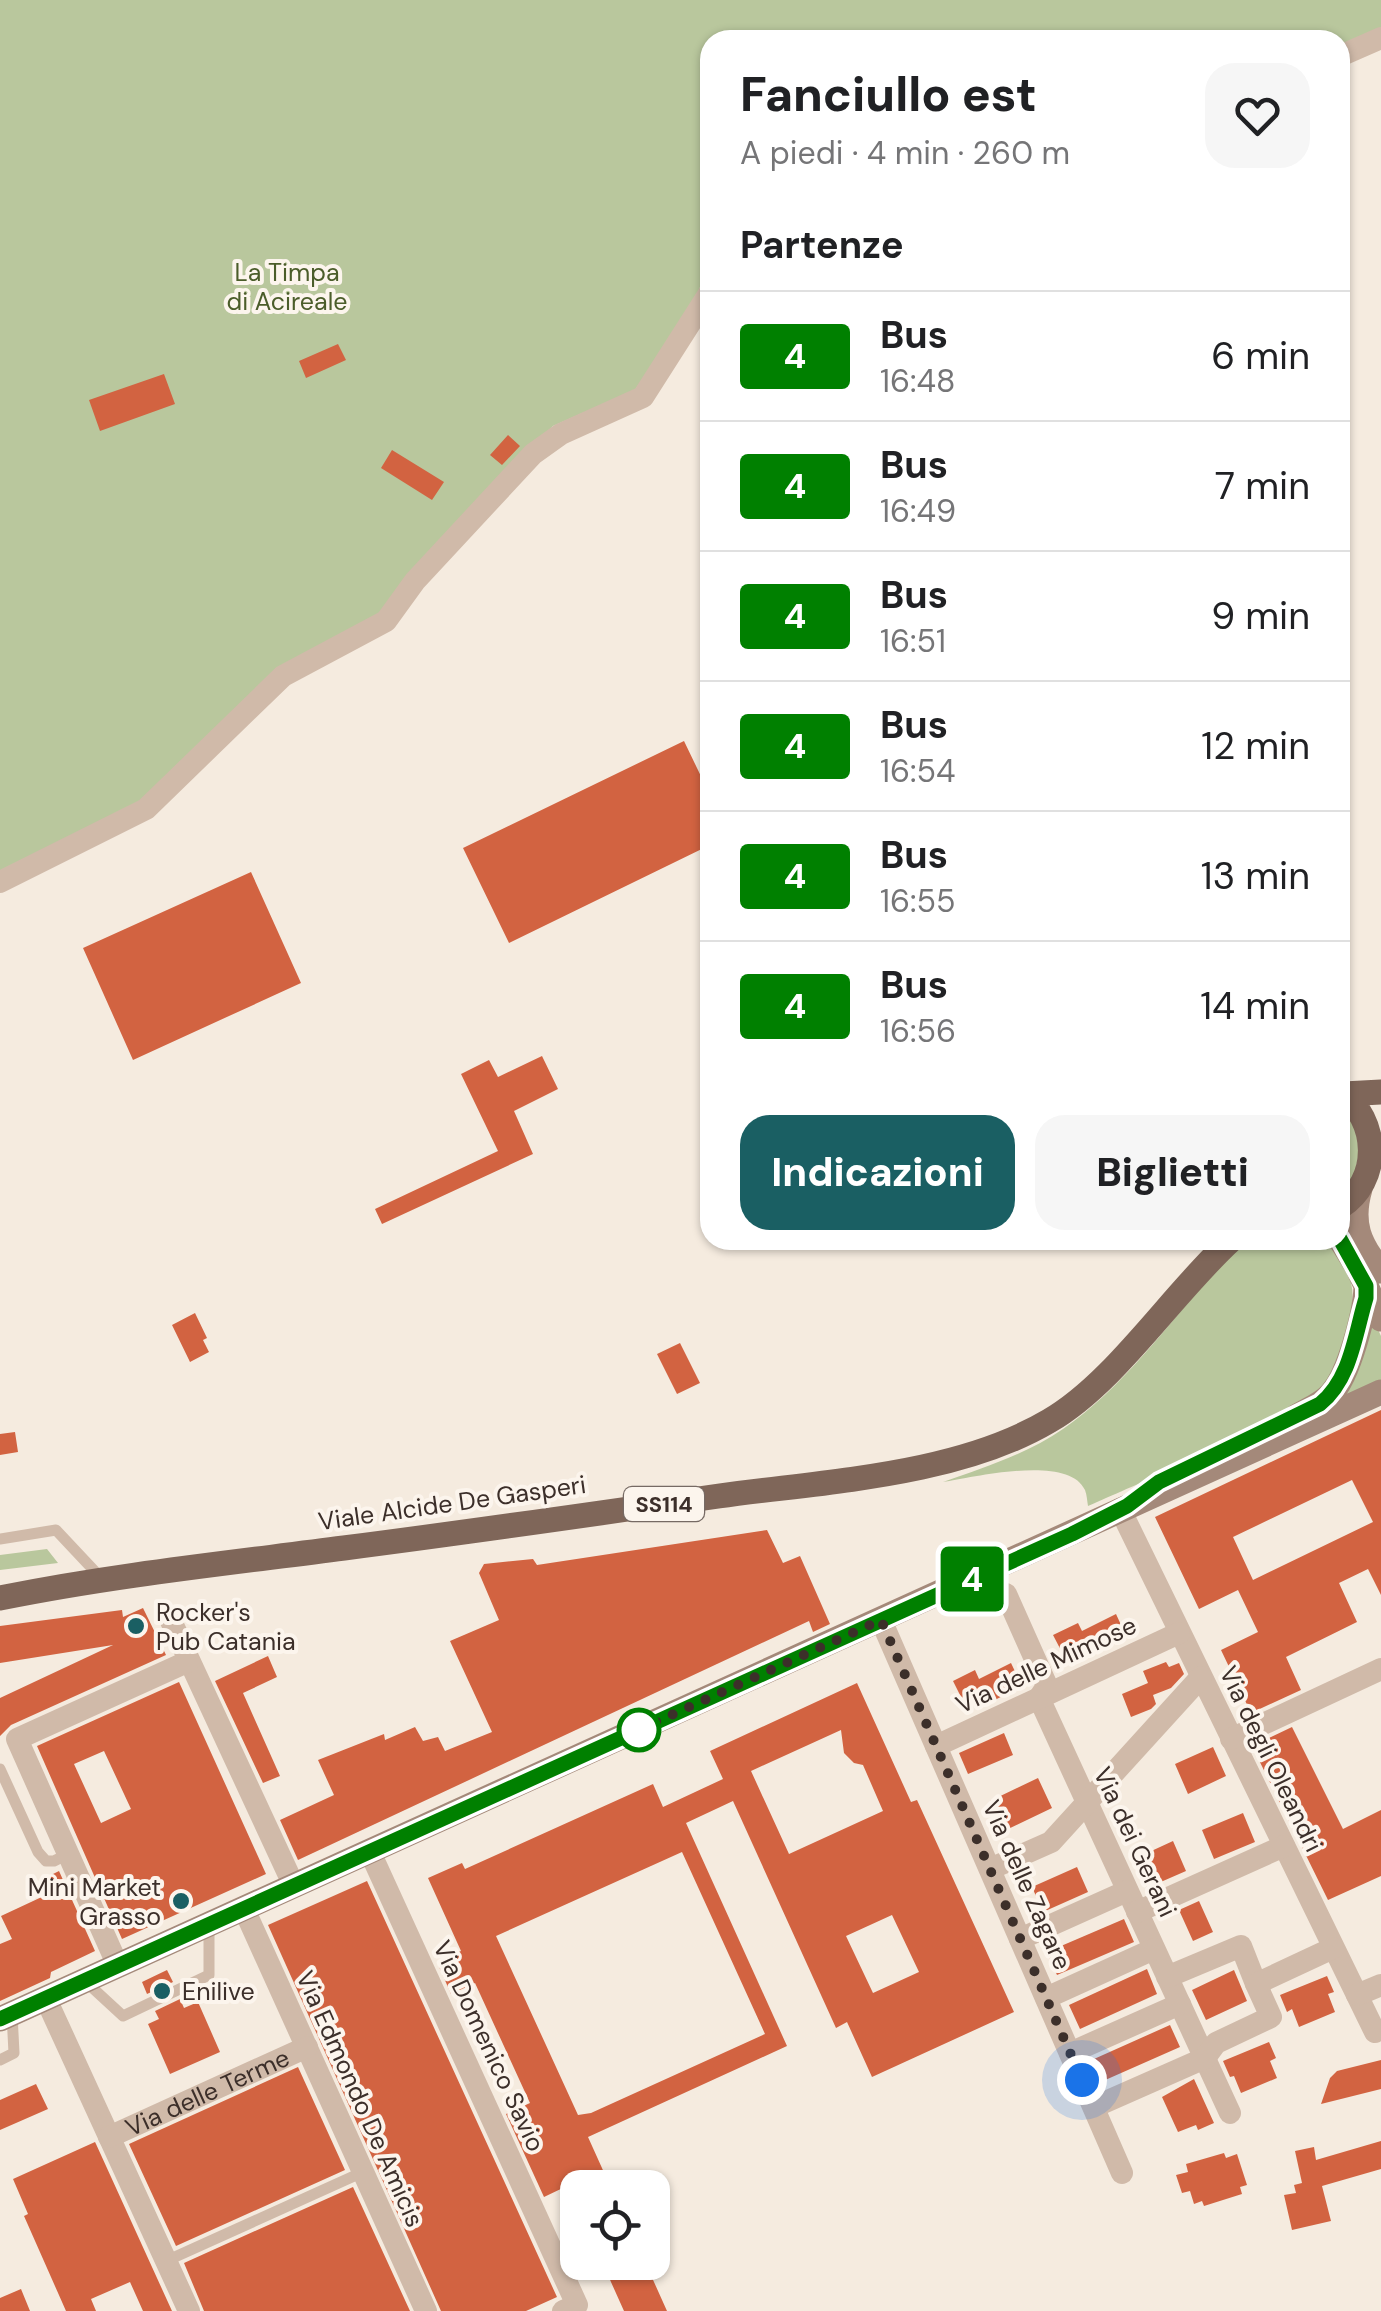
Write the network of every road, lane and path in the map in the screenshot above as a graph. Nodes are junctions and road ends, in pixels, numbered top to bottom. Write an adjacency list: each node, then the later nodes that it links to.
1 (1381, 38): 2 (street)
2 (1350, 52)
3 (700, 308): 4 (street)
4 (0, 882)
5 (1381, 1092): 6 (main road)
6 (1350, 1094)
7 (1350, 1103): 8 (main road)
8 (1376, 1132): 9 (main road)
9 (1360, 1189): 10 (main road); 15 (street)
10 (1350, 1198)
11 (1211, 1250): 14 (main road)
12 (1219, 1250): 14 (main road)
13 (1349, 1250): 15 (street)
14 (1198, 1270): 20 (main road, Viale Alcide De Gasperi / SS114)
15 (1374, 1279): 16 (street); 18 (street)
16 (1381, 1319)
17 (1381, 1392): 18 (street)
18 (1123, 1507): 23 (street); 25 (street, Via degli Oleandri)
19 (0, 1539): 20 (lane)
20 (102, 1579): 21 (main road, Viale Alcide De Gasperi / SS114)
21 (0, 1594)
22 (1006, 1594): 29 (street, Via dei Gerani)
23 (881, 1620): 31 (street, Via delle Zagare); 35 (street)
24 (171, 1621): 26 (street)
25 (1179, 1633): 28 (street, Via degli Oleandri); 29 (street, Via delle Mimose)
26 (189, 1661): 36 (street); 38 (street)
27 (1381, 1669): 30 (street)
28 (1201, 1677): 30 (street, Via degli Oleandri); 33 (street)
29 (1039, 1698): 31 (street, Via delle Mimose); 33 (street, Via dei Gerani)
30 (1231, 1739): 34 (street, Via degli Oleandri)
31 (936, 1746): 37 (street, Via delle Zagare)
32 (0, 1769): 36 (lane)
33 (1086, 1804): 37 (street); 39 (street, Via dei Gerani)
34 (1284, 1846): 39 (street); 43 (street, Via degli Oleandri)
35 (370, 1852): 38 (street); 68 (street, Via Domenico Savio)
36 (68, 1854): 45 (street)
37 (990, 1869): 42 (street, Via delle Zagare)
38 (294, 1886): 40 (street)
39 (1132, 1902): 42 (street); 44 (street, Via dei Gerani)
40 (244, 1909): 41 (street); 56 (street, Via Edmondo De Amicis)
41 (210, 1924): 45 (street); 47 (lane)
42 (1020, 1939): 51 (street, Via delle Zagare)
43 (1333, 1948): 48 (street); 50 (street, Via degli Oleandri)
44 (1154, 1950): 46 (street, Via dei Gerani); 51 (street)
45 (118, 1966): 47 (street)
46 (1167, 1977): 48 (street); 53 (street, Via dei Gerani)
47 (86, 1981): 52 (street)
48 (1256, 1984): 58 (street)
49 (1381, 1985): 50 (street)
50 (1356, 1995): 55 (street, Via degli Oleandri)
51 (1046, 1998): 57 (street, Via delle Zagare)
52 (46, 1999): 54 (street); 62 (street)
53 (1180, 2004): 57 (street); 58 (street, Via dei Gerani)
54 (6, 2016): 59 (lane)
55 (1375, 2032)
56 (306, 2047): 62 (street, Via delle Terme); 63 (street, Via Edmondo De Amicis)
57 (1070, 2053): 60 (street, Via delle Zagare)
58 (1205, 2058): 60 (street); 61 (street, Via dei Gerani)
59 (0, 2060)
60 (1094, 2107): 64 (street, Via delle Zagare)
61 (1230, 2113)
62 (109, 2137): 65 (street)
63 (363, 2172): 65 (lane); 67 (street, Via Edmondo De Amicis)
64 (1122, 2173)
65 (166, 2261): 66 (street)
66 (189, 2311)
67 (426, 2311)
68 (563, 2311)

